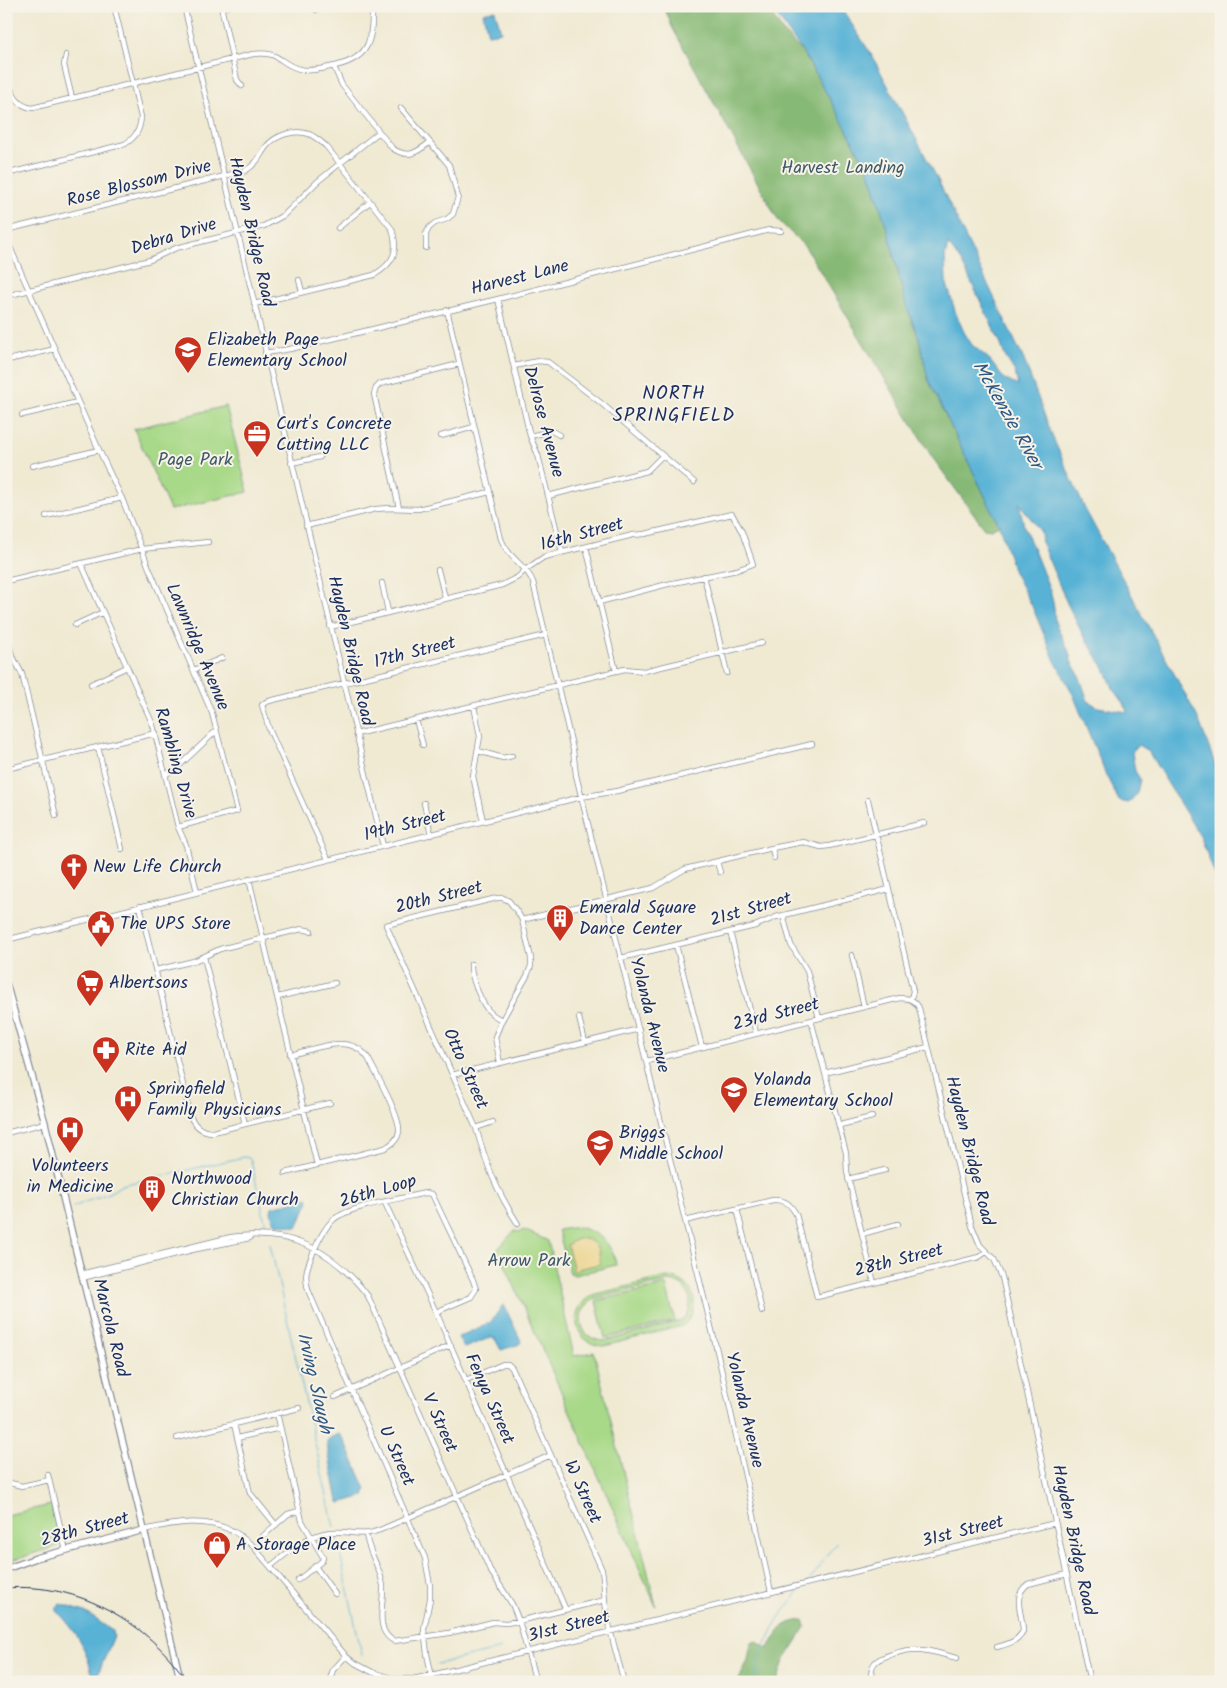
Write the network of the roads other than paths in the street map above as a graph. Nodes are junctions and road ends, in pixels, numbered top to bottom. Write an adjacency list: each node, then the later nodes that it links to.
1 (114, 6): 11 (street)
2 (184, 6): 8 (street, Hayden Bridge Road)
3 (229, 6): 5 (street)
4 (372, 6): 9 (street)
5 (221, 7): 7 (street)
6 (66, 55): 13 (street)
7 (233, 59): 8 (street); 9 (street); 12 (street)
8 (199, 66): 11 (street); 19 (street, Hayden Bridge Road)
9 (334, 67): 15 (street)
10 (6, 78): 13 (street)
11 (133, 82): 13 (street); 18 (street)
12 (242, 86)
13 (72, 98)
14 (401, 108): 16 (street)
15 (379, 132): 16 (street); 17 (street, Debra Drive)
16 (429, 143): 26 (street)
17 (340, 164): 19 (street, Rose Blossom Drive); 20 (street, Rose Blossom Drive); 24 (street, Debra Drive)
18 (6, 174)
19 (224, 177): 22 (street, Rose Blossom Drive); 24 (street, Hayden Bridge Road)
20 (370, 202): 21 (street); 29 (street, Rose Blossom Drive)
21 (338, 228)
22 (6, 230)
23 (781, 231): 31 (street, Harvest Lane)
24 (237, 233): 28 (street, Debra Drive); 32 (street, Hayden Bridge Road)
25 (6, 238): 28 (street, Lawnridge Avenue)
26 (426, 248)
27 (299, 280): 29 (street)
28 (30, 290): 30 (street, Debra Drive); 34 (street, Lawnridge Avenue)
29 (302, 292): 32 (street)
30 (6, 296)
31 (498, 299): 33 (street, Harvest Lane); 38 (street, Delrose Avenue)
32 (254, 304): 35 (street, Hayden Bridge Road)
33 (447, 310): 35 (street, Harvest Lane); 37 (street, Yolanda Avenue)
34 (55, 349): 36 (street); 39 (street, Lawnridge Avenue)
35 (265, 353): 48 (street, Hayden Bridge Road)
36 (8, 360)
37 (459, 364): 41 (street, Yolanda Avenue); 54 (street)
38 (514, 366): 44 (street, Delrose Avenue); 47 (street)
39 (78, 402): 40 (street); 45 (street, Lawnridge Avenue)
40 (22, 415)
41 (474, 427): 43 (street); 51 (street, Yolanda Avenue)
42 (559, 435): 44 (street)
43 (441, 436)
44 (530, 436): 52 (street, Delrose Avenue)
45 (99, 450): 49 (street); 53 (street, Lawnridge Avenue)
46 (320, 456): 48 (street)
47 (662, 456): 50 (street); 52 (street)
48 (291, 463): 56 (street, Hayden Bridge Road)
49 (32, 466)
50 (694, 482)
51 (490, 492): 54 (street); 63 (street, Yolanda Avenue)
52 (548, 496): 60 (street, Delrose Avenue)
53 (122, 498): 55 (street); 59 (street, Lawnridge Avenue)
54 (399, 508): 56 (street)
55 (46, 516)
56 (306, 526): 72 (street, Hayden Bridge Road)
57 (208, 542): 59 (street)
58 (586, 547): 60 (street, 16th Street); 64 (street, 16th Street); 68 (street)
59 (142, 549): 61 (street); 79 (street, Lawnridge Avenue)
60 (562, 552): 63 (street, 16th Street)
61 (81, 563): 65 (street); 69 (street, Rambling Drive)
62 (438, 570): 67 (street)
63 (525, 570): 67 (street, 16th Street); 74 (street, Yolanda Avenue)
64 (704, 576): 68 (street); 76 (street)
65 (6, 581)
66 (382, 583): 70 (street)
67 (445, 598): 70 (street, 16th Street)
68 (599, 602): 80 (street)
69 (103, 612): 71 (street); 78 (street, Rambling Drive)
70 (388, 612): 72 (street, 16th Street)
71 (74, 625)
72 (330, 627): 83 (street, Hayden Bridge Road)
73 (6, 634): 95 (street)
74 (546, 636): 83 (street, 17th Street); 84 (street, Yolanda Avenue)
75 (762, 643): 76 (street)
76 (722, 653): 80 (street); 81 (street)
77 (222, 658): 79 (street)
78 (127, 667): 82 (street); 88 (street, Rambling Drive)
79 (194, 670): 87 (street, Lawnridge Avenue)
80 (616, 671): 84 (street)
81 (727, 673)
82 (91, 684)
83 (344, 684): 89 (street, Hayden Bridge Road); 111 (street, 17th Street)
84 (558, 685): 85 (street); 98 (street, Yolanda Avenue)
85 (474, 706): 86 (street); 93 (street)
86 (416, 720): 89 (street); 91 (street)
87 (216, 731): 97 (street); 104 (street, Lawnridge Avenue)
88 (156, 733): 92 (street); 97 (street, Rambling Drive)
89 (356, 734): 107 (street, Hayden Bridge Road)
90 (812, 744): 98 (street, 19th Street)
91 (422, 745)
92 (98, 747): 95 (street); 109 (street)
93 (478, 751): 94 (street); 102 (street)
94 (512, 756)
95 (42, 760): 96 (street); 101 (street)
96 (6, 769)
97 (165, 775): 104 (street, Rambling Drive)
98 (581, 797): 102 (street, 19th Street); 117 (street, Yolanda Avenue)
99 (868, 800): 106 (street, Hayden Bridge Road)
100 (424, 803): 105 (street)
101 (56, 816)
102 (483, 821): 105 (street, 19th Street)
103 (924, 823): 106 (street)
104 (178, 827): 116 (street, Rambling Drive)
105 (432, 834): 107 (street, 19th Street)
106 (876, 835): 108 (street); 115 (street, Hayden Bridge Road)
107 (383, 846): 111 (street, 19th Street)
108 (772, 848): 110 (street); 112 (street)
109 (122, 849)
110 (774, 858)
111 (328, 859): 114 (street, 19th Street)
112 (717, 862): 113 (street); 117 (street)
113 (720, 872)
114 (249, 879): 116 (street, 19th Street); 124 (street)
115 (890, 889): 119 (street, 21st Street); 135 (street, Hayden Bridge Road)
116 (197, 892): 118 (street, 19th Street)
117 (606, 899): 120 (street); 129 (street, Yolanda Avenue)
118 (140, 906): 125 (street, 19th Street); 131 (street)
119 (783, 915): 123 (street, 21st Street); 138 (street)
120 (522, 920): 121 (street, 20th Street); 139 (street)
121 (386, 925): 150 (street, Otto Street)
122 (310, 931): 124 (street)
123 (730, 932): 126 (street, 21st Street); 142 (street)
124 (264, 938): 128 (street); 134 (street)
125 (6, 940)
126 (676, 945): 129 (street, 21st Street); 144 (street)
127 (852, 955): 136 (street)
128 (204, 957): 131 (street); 156 (street)
129 (621, 958): 141 (street, Yolanda Avenue)
130 (470, 964): 139 (street)
131 (156, 970): 156 (street)
132 (6, 982): 155 (main road, Marcola Road)
133 (335, 983): 134 (street)
134 (278, 997): 146 (street)
135 (911, 999): 136 (street, 23rd Street); 145 (street, Hayden Bridge Road)
136 (864, 1007): 138 (street, 23rd Street)
137 (579, 1018): 143 (street)
138 (819, 1018): 140 (street, 23rd Street)
139 (502, 1020): 148 (street)
140 (811, 1020): 142 (street, 23rd Street); 149 (street)
141 (639, 1028): 143 (street); 147 (street, Yolanda Avenue)
142 (756, 1033): 144 (street, 23rd Street)
143 (584, 1042): 148 (street)
144 (702, 1047): 147 (street, 23rd Street)
145 (928, 1047): 149 (street); 171 (street, Hayden Bridge Road)
146 (290, 1055): 152 (street); 160 (street)
147 (647, 1061): 166 (street, Yolanda Avenue)
148 (500, 1063): 150 (street)
149 (825, 1073): 157 (street)
150 (452, 1075): 158 (street, Otto Street)
151 (330, 1103): 152 (street)
152 (303, 1110): 156 (street); 160 (street)
153 (872, 1117): 157 (street)
154 (493, 1122): 158 (street)
155 (45, 1124): 159 (street); 172 (main road, Marcola Road)
156 (245, 1124)
157 (840, 1125): 163 (street)
158 (476, 1128): 167 (street, Otto Street)
159 (6, 1133)
160 (317, 1165): 162 (street)
161 (886, 1170): 163 (street)
162 (284, 1173)
163 (848, 1179): 169 (street)
164 (386, 1203): 170 (street, 26th Loop); 175 (street, Fenya Street); 175 (street, 26th Loop)
165 (737, 1209): 166 (street); 173 (street, 28th Street); 174 (street)
166 (685, 1221): 205 (street, Yolanda Avenue)
167 (518, 1224)
168 (898, 1224): 169 (street)
169 (862, 1234): 173 (street)
170 (315, 1248): 172 (street, V Street); 177 (street, V Street); 179 (street, U Street)
171 (986, 1252): 173 (street, 28th Street); 193 (street, Hayden Bridge Road)
172 (82, 1276): 195 (main road, Marcola Road)
173 (874, 1283)
174 (762, 1311)
175 (436, 1312): 176 (street, Fenya Street)
176 (450, 1345): 177 (street); 178 (street, Fenya Street)
177 (400, 1368): 179 (street); 190 (street, V Street)
178 (466, 1380): 187 (street, W Street); 188 (street, Fenya Street)
179 (351, 1389): 180 (street); 192 (street, U Street)
180 (335, 1397)
181 (299, 1408): 182 (street)
182 (277, 1413): 183 (street); 184 (street)
183 (234, 1424): 185 (street); 186 (street)
184 (280, 1428): 186 (street); 191 (street)
185 (177, 1438)
186 (237, 1438): 194 (street)
187 (551, 1455): 188 (street); 207 (street, W Street)
188 (507, 1475): 190 (street); 208 (street, Fenya Street)
189 (6, 1482): 199 (street)
190 (457, 1497): 192 (street); 209 (street, V Street)
191 (299, 1511): 194 (street); 198 (street)
192 (408, 1518): 196 (street); 211 (street, U Street)
193 (1055, 1523): 203 (street, Hayden Bridge Road); 205 (street, 31st Street)
194 (276, 1525): 197 (street)
195 (144, 1530): 199 (main road, 28th Street); 200 (street, 31st Street); 218 (main road, Marcola Road)
196 (366, 1534): 198 (street); 211 (street)
197 (262, 1536)
198 (310, 1537): 200 (street); 201 (street)
199 (66, 1551): 202 (main road, 28th Street)
200 (271, 1566): 214 (street, 31st Street)
201 (315, 1566): 204 (street); 206 (street)
202 (6, 1569)
203 (1067, 1574): 212 (street); 217 (street, Hayden Bridge Road)
204 (298, 1580)
205 (771, 1592): 210 (street, 31st Street)
206 (335, 1594)
207 (605, 1600): 208 (street); 210 (street, W Street)
208 (565, 1608): 209 (street)
209 (519, 1621): 211 (street); 213 (street, V Street)
210 (611, 1631): 213 (street, 31st Street); 222 (street, W Street)
211 (425, 1637): 216 (street, U Street)
212 (997, 1646)
213 (529, 1652): 216 (street, 31st Street); 221 (street, V Street)
214 (346, 1656): 216 (street, 31st Street); 219 (street)
215 (957, 1658): 223 (street)
216 (432, 1675): 220 (street, U Street)
217 (1090, 1680): 224 (street)
218 (181, 1682)
219 (329, 1682)
220 (433, 1682)
221 (536, 1682)
222 (624, 1682)
223 (872, 1682)
224 (1077, 1682)

